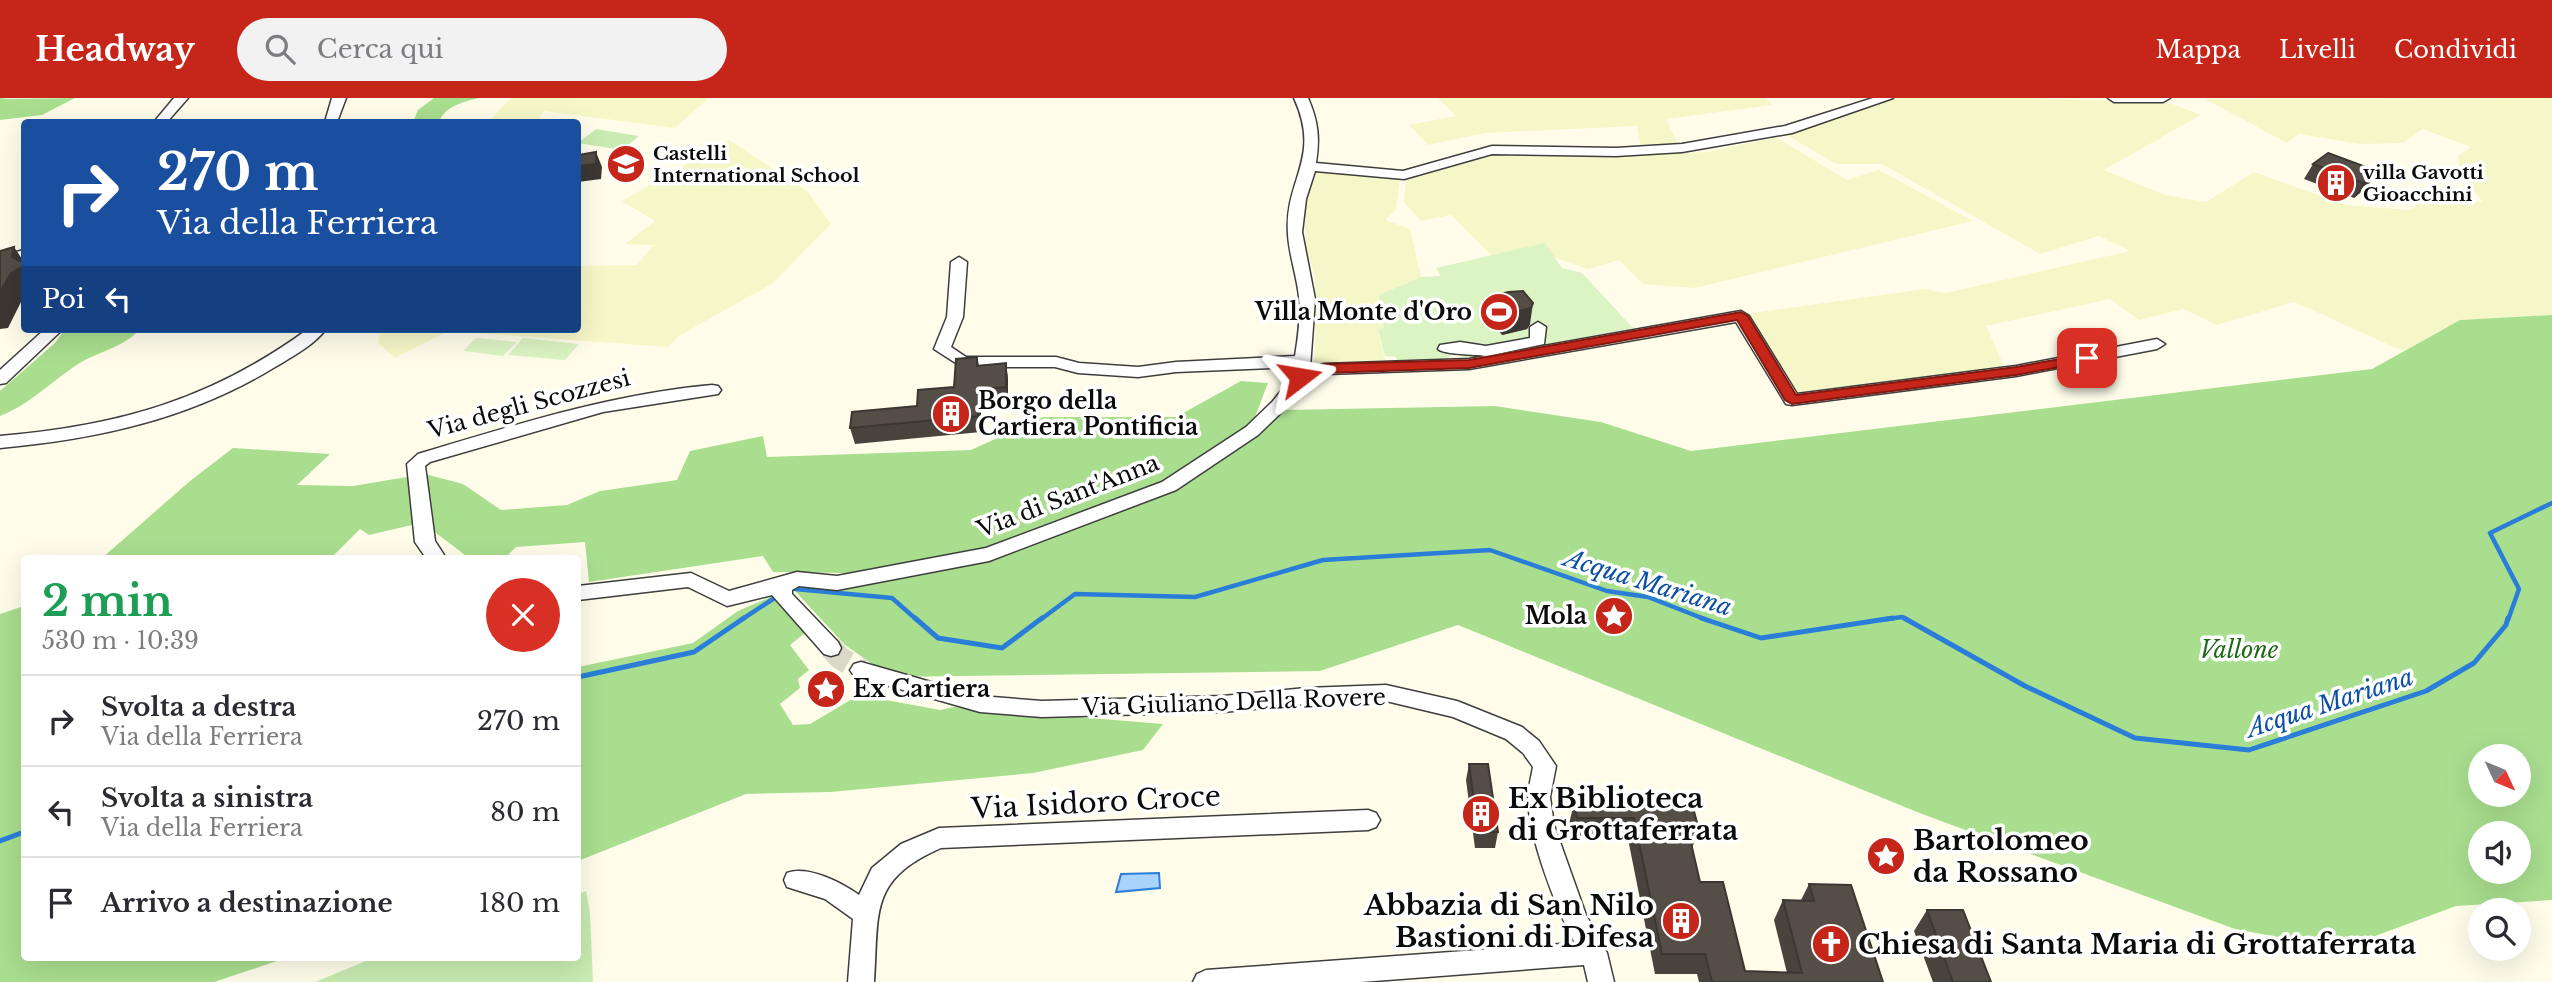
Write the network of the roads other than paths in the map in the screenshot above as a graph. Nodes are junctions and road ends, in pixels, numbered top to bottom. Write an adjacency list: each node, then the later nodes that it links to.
1 (181, 98): 7 (street)
2 (339, 98): 8 (street)
3 (1301, 98): 9 (street)
4 (1886, 98): 9 (street)
5 (2114, 98): 6 (street)
6 (2163, 98)
7 (163, 119)
8 (332, 119)
9 (1308, 166): 18 (street)
10 (21, 256): 11 (street)
11 (0, 261)
12 (959, 262): 18 (street)
13 (1538, 327): 17 (street)
14 (51, 333): 19 (street)
15 (312, 333): 21 (street)
16 (2157, 344): 18 (street)
17 (1446, 349)
18 (1301, 369): 23 (street, Via di Sant'Anna)
19 (0, 379)
20 (712, 390): 22 (street, Via degli Scozzesi)
21 (0, 440)
22 (434, 555)
23 (785, 585): 24 (street); 25 (street)
24 (581, 593)
25 (831, 648)
26 (861, 670): 30 (street, Via Giuliano Della Rovere)
27 (1368, 820): 29 (street, Via Isidoro Croce)
28 (796, 880): 29 (street)
29 (864, 910): 31 (street, Via Isidoro Croce)
30 (1594, 953): 32 (street); 33 (street)
31 (861, 982)
32 (1206, 982)
33 (1601, 982)

